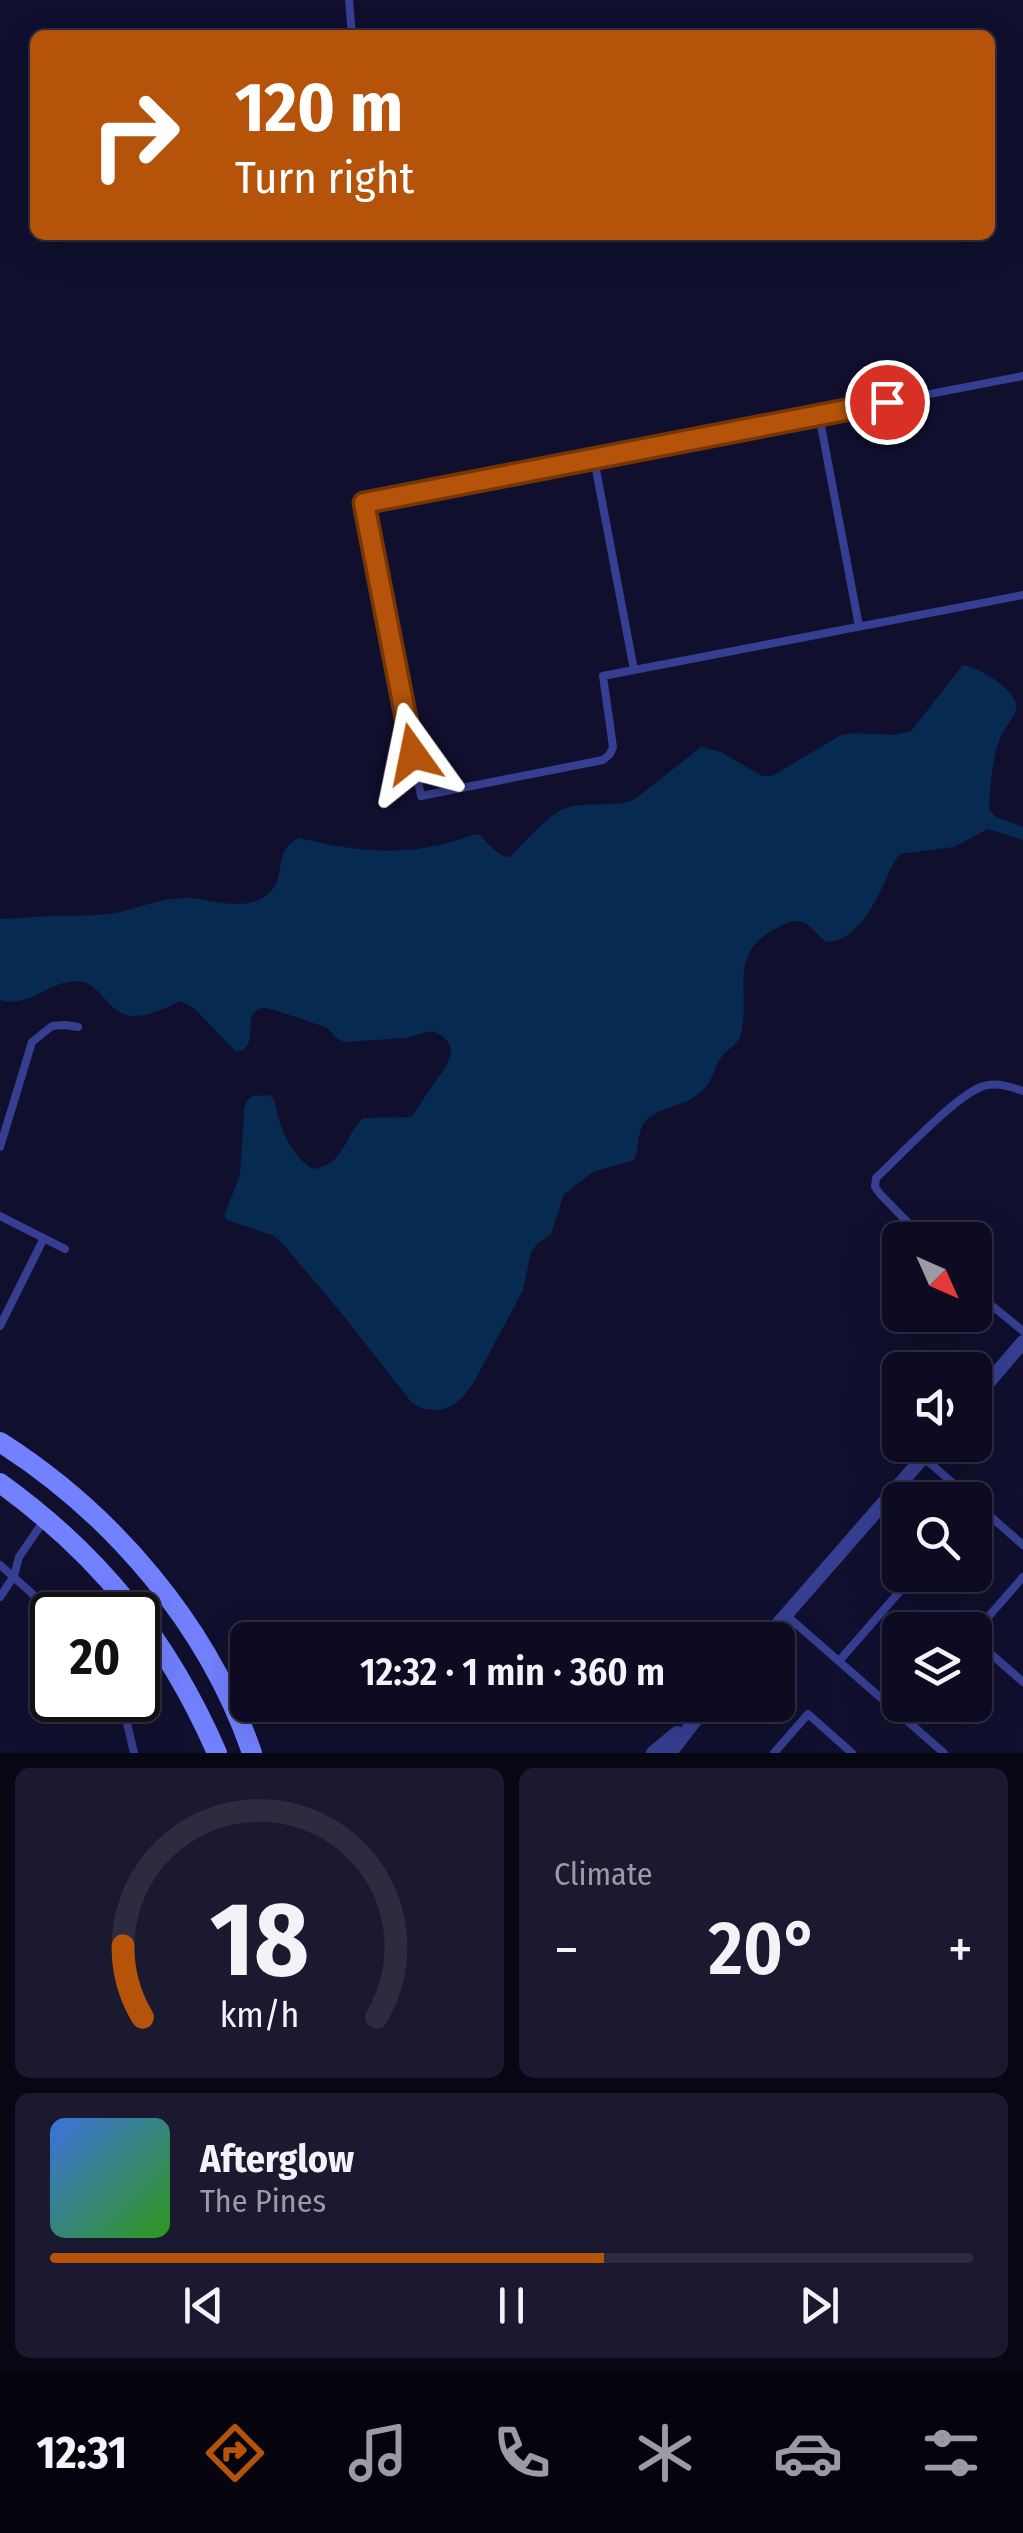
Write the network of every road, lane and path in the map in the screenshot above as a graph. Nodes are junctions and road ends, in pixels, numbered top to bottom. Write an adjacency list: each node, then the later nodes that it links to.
1 (349, 0): 2 (lane)
2 (352, 30)
3 (1023, 376): 4 (lane)
4 (818, 415): 5 (lane); 7 (lane)
5 (594, 459): 8 (lane); 8 (lane)
6 (1023, 594): 7 (lane)
7 (858, 626): 8 (lane)
8 (634, 670)
9 (78, 1028): 11 (lane)
10 (1023, 1092): 13 (lane)
11 (0, 1147)
12 (0, 1216): 14 (lane)
13 (907, 1222)
14 (44, 1238): 15 (lane); 17 (lane)
15 (64, 1249)
16 (992, 1306): 18 (lane)
17 (0, 1326)
18 (1023, 1331)
19 (1023, 1342): 20 (street)
20 (992, 1378)
21 (0, 1442): 48 (street)
22 (920, 1462): 36 (street)
23 (928, 1462): 24 (lane)
24 (951, 1482)
25 (0, 1483): 26 (street)
26 (46, 1518): 30 (lane); 47 (street)
27 (992, 1518): 28 (lane)
28 (1023, 1544)
29 (0, 1565): 30 (lane)
30 (14, 1576): 32 (lane); 34 (lane)
31 (1023, 1577): 35 (lane)
32 (31, 1592)
33 (899, 1592): 39 (lane)
34 (0, 1597)
35 (992, 1613)
36 (786, 1615): 37 (street); 39 (lane)
37 (780, 1622)
38 (992, 1655): 40 (lane)
39 (839, 1661): 41 (lane)
40 (1023, 1682)
41 (882, 1699)
42 (127, 1722): 46 (lane)
43 (692, 1722): 49 (street)
44 (693, 1722): 50 (street)
45 (909, 1722): 53 (lane)
46 (134, 1753)
47 (217, 1753)
48 (252, 1753)
49 (653, 1753)
50 (670, 1753)
51 (774, 1753): 52 (lane)
52 (852, 1753)
53 (944, 1753)

